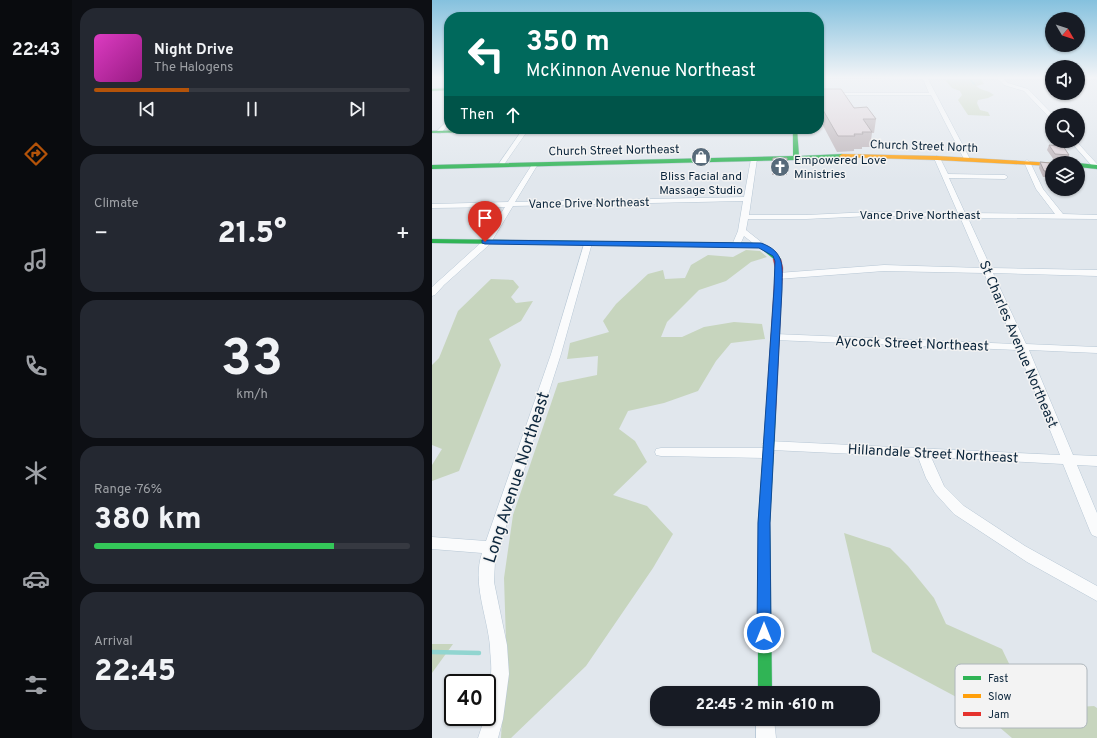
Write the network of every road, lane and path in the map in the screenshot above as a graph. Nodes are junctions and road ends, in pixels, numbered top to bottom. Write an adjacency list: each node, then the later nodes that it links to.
1 (942, 111): 10 (street)
2 (444, 125): 3 (street)
3 (436, 132)
4 (523, 134): 14 (street)
5 (795, 134): 7 (street)
6 (1079, 148): 17 (street)
7 (796, 158): 8 (street, Church Street North); 9 (street, Church Street Northeast)
8 (937, 158): 10 (street, Church Street North); 18 (street, St Charles Avenue Northeast)
9 (754, 159): 13 (street, Church Street Northeast); 20 (street)
10 (967, 159): 11 (street, Church Street North)
11 (1027, 162): 12 (street, Church Street North); 25 (street)
12 (1045, 163)
13 (535, 164): 14 (street, Church Street Northeast); 21 (street)
14 (500, 165): 15 (street, Church Street Northeast)
15 (432, 166)
16 (1085, 166): 17 (street)
17 (1096, 167)
18 (946, 176): 19 (street); 23 (street, St Charles Avenue Northeast)
19 (1005, 177)
20 (747, 199): 21 (street, Vance Drive Northeast); 24 (street)
21 (511, 205): 22 (street, Vance Drive Northeast); 29 (street)
22 (432, 206)
23 (963, 215): 24 (street, Vance Drive Northeast); 25 (street, Vance Drive Northeast); 33 (street, St Charles Avenue Northeast)
24 (744, 217): 27 (street)
25 (1061, 217): 26 (street, Vance Drive Northeast)
26 (1097, 217)
27 (742, 231): 31 (street); 32 (street)
28 (432, 241): 29 (street)
29 (487, 242): 30 (street); 36 (street)
30 (588, 243): 31 (street); 47 (street, Long Avenue Northeast)
31 (736, 245): 32 (street)
32 (761, 246): 35 (street)
33 (988, 270): 34 (street); 35 (street); 38 (street, St Charles Avenue Northeast)
34 (1097, 273)
35 (778, 276): 37 (street)
36 (432, 293)
37 (775, 337): 38 (street, Aycock Street Northeast); 40 (street)
38 (1022, 348): 39 (street, Aycock Street Northeast); 43 (street, St Charles Avenue Northeast)
39 (1097, 350)
40 (768, 449): 41 (street, Hillandale Street Northeast); 42 (street, Hillandale Street Northeast); 49 (street)
41 (661, 452)
42 (923, 452): 43 (street, Hillandale Street Northeast); 48 (street)
43 (1068, 460): 44 (street, Hillandale Street Northeast); 45 (street, St Charles Avenue Northeast)
44 (1097, 462)
45 (1097, 532)
46 (432, 544): 47 (street)
47 (490, 547): 51 (street, Long Avenue Northeast)
48 (1097, 594)
49 (765, 686)
50 (765, 726): 52 (street)
51 (488, 738)
52 (766, 738)

